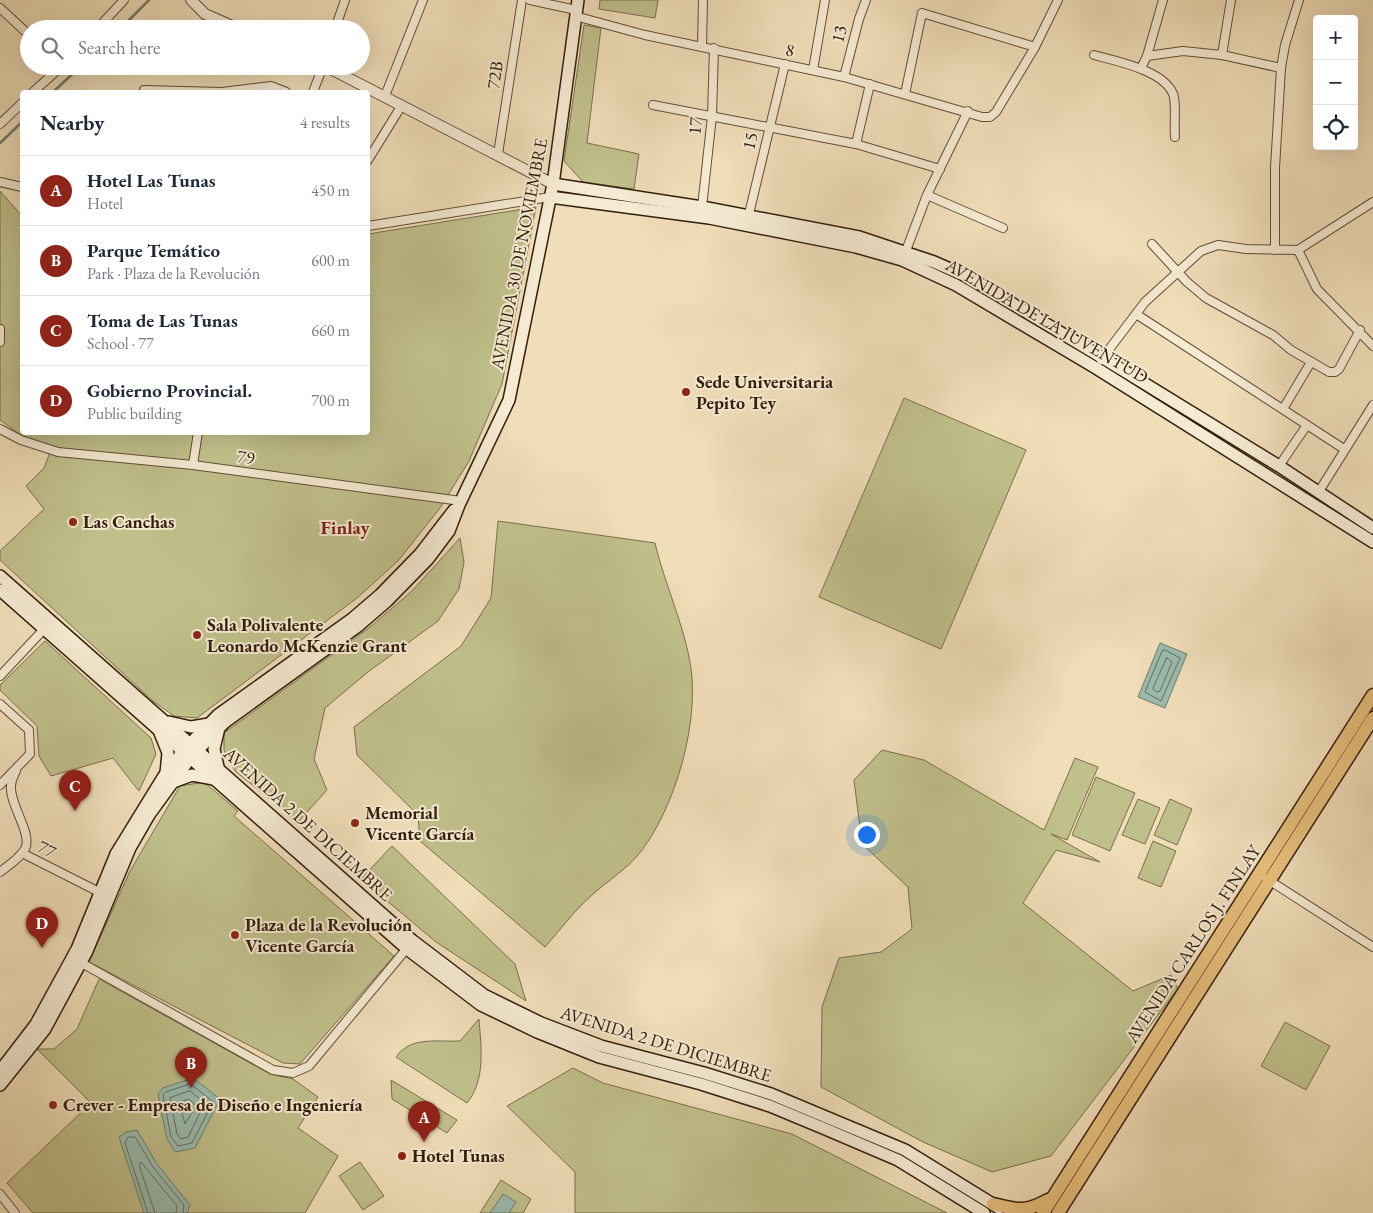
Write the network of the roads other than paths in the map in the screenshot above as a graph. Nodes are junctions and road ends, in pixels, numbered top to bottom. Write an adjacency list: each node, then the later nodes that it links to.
1 (124, 0): 17 (street)
2 (190, 0): 18 (street)
3 (345, 0): 19 (street)
4 (423, 0): 41 (street)
5 (522, 0): 51 (street, 72B)
6 (530, 0): 16 (street, 8)
7 (703, 0): 21 (street)
8 (824, 0): 30 (street)
9 (856, 0): 14 (street)
10 (1058, 0): 22 (street)
11 (1163, 0): 26 (street)
12 (1232, 0): 25 (street)
13 (1299, 0): 29 (street)
14 (866, 1): 34 (street, 13)
15 (0, 8): 20 (street)
16 (576, 9): 21 (street, 8); 53 (main road, AVENIDA 30 DE NOVIEMBRE)
17 (105, 20)
18 (219, 20)
19 (338, 20)
20 (20, 27)
21 (702, 46): 23 (street, 8)
22 (1035, 47): 40 (street); 45 (street, 8)
23 (714, 48): 27 (street, 8); 46 (street, 17)
24 (1094, 55): 28 (street)
25 (1222, 55): 26 (street); 29 (street)
26 (1147, 56): 28 (street)
27 (785, 64): 30 (street, 8); 48 (street, 15)
28 (1141, 68): 49 (street)
29 (1281, 68): 69 (street)
30 (813, 70): 34 (street, 8)
31 (52, 75): 36 (street)
32 (320, 75): 39 (street)
33 (342, 75): 41 (street)
34 (844, 77): 35 (street, 8)
35 (870, 84): 40 (street, 8); 50 (street)
36 (35, 90)
37 (238, 90): 38 (street)
38 (281, 90)
39 (314, 90)
40 (906, 94): 45 (street, 8)
41 (385, 96): 43 (street)
42 (20, 105): 47 (street)
43 (402, 105): 51 (street); 52 (street)
44 (653, 105): 46 (street)
45 (968, 112): 54 (street)
46 (712, 116): 48 (street); 63 (street, 17)
47 (0, 124)
48 (769, 126): 50 (street); 65 (street, 15)
49 (1175, 137)
50 (856, 144): 54 (street)
51 (498, 154): 56 (street)
52 (370, 157)
53 (556, 165): 56 (main road, AVENIDA 30 DE NOVIEMBRE); 58 (main road)
54 (940, 168): 59 (street)
55 (0, 182): 57 (street)
56 (553, 184): 58 (main road, AVENIDA DE LA JUVENTUD); 60 (main road, AVENIDA 30 DE NOVIEMBRE)
57 (20, 187)
58 (577, 188): 63 (main road, AVENIDA DE LA JUVENTUD)
59 (927, 195): 67 (street); 71 (street)
60 (550, 197): 61 (main road, AVENIDA DE LA JUVENTUD); 64 (main road, AVENIDA 30 DE NOVIEMBRE); 66 (street)
61 (566, 199): 64 (main road); 65 (main road, AVENIDA DE LA JUVENTUD)
62 (1373, 202): 70 (street)
63 (702, 207): 65 (main road, AVENIDA DE LA JUVENTUD)
64 (546, 214): 93 (main road, AVENIDA 30 DE NOVIEMBRE)
65 (748, 220): 71 (main road, AVENIDA DE LA JUVENTUD)
66 (370, 226)
67 (1003, 228)
68 (1152, 244): 72 (street)
69 (1275, 250): 70 (street); 72 (street)
70 (1298, 250): 75 (street)
71 (904, 255): 78 (main road, AVENIDA DE LA JUVENTUD); 80 (main road, AVENIDA DE LA JUVENTUD)
72 (1177, 272): 73 (street); 79 (street)
73 (1136, 314): 78 (street); 82 (street)
74 (0, 329): 76 (street)
75 (1360, 330): 77 (street); 79 (street)
76 (0, 342)
77 (1373, 346)
78 (1103, 358): 80 (street); 88 (main road, AVENIDA DE LA JUVENTUD)
79 (1311, 362): 82 (street)
80 (1096, 368): 91 (main road, AVENIDA DE LA JUVENTUD)
81 (1373, 405): 83 (street)
82 (1283, 409): 84 (street)
83 (1369, 418): 87 (street)
84 (1307, 425): 87 (street); 90 (street)
85 (0, 429): 89 (street, 79)
86 (198, 435): 89 (street)
87 (1344, 449): 92 (street)
88 (1260, 456): 90 (main road, AVENIDA DE LA JUVENTUD); 91 (main road)
89 (193, 465): 93 (street, 79)
90 (1279, 466): 92 (main road, AVENIDA DE LA JUVENTUD)
91 (1253, 467): 95 (main road, AVENIDA DE LA JUVENTUD)
92 (1318, 493): 94 (main road, AVENIDA DE LA JUVENTUD)
93 (460, 503): 104 (main road, AVENIDA 30 DE NOVIEMBRE)
94 (1373, 528)
95 (1373, 542)
96 (0, 576): 98 (main road, AVENIDA 2 DE DICIEMBRE)
97 (0, 590): 98 (main road, AVENIDA 2 DE DICIEMBRE)
98 (47, 625): 99 (street); 103 (main road, AVENIDA 2 DE DICIEMBRE)
99 (0, 676)
100 (1373, 695): 113 (main road, AVENIDA CARLOS J. FINLAY)
101 (0, 704): 107 (street)
102 (1373, 718): 114 (main road, AVENIDA CARLOS J. FINLAY)
103 (160, 725): 104 (main road); 105 (main road, AVENIDA 2 DE DICIEMBRE); 108 (main road)
104 (214, 725): 105 (main road, AVENIDA 30 DE NOVIEMBRE); 106 (main road)
105 (190, 750): 106 (main road, AVENIDA 2 DE DICIEMBRE); 108 (main road, AVENIDA 30 DE NOVIEMBRE); 109 (main road, AVENIDA 2 DE DICIEMBRE)
106 (218, 767): 116 (main road, AVENIDA 2 DE DICIEMBRE)
107 (16, 771): 110 (street); 111 (street, 77)
108 (170, 778): 109 (main road); 115 (main road, AVENIDA 30 DE NOVIEMBRE)
109 (217, 779): 116 (main road, AVENIDA 2 DE DICIEMBRE)
110 (0, 785)
111 (22, 854): 112 (street); 115 (street, 77)
112 (0, 872)
113 (1259, 874): 114 (street); 122 (main road, AVENIDA CARLOS J. FINLAY)
114 (1270, 881): 117 (street); 122 (main road, AVENIDA CARLOS J. FINLAY)
115 (105, 895): 118 (main road, AVENIDA 30 DE NOVIEMBRE)
116 (410, 945): 118 (street); 123 (main road, AVENIDA 2 DE DICIEMBRE)
117 (1373, 947)
118 (77, 960): 119 (main road, AVENIDA 30 DE NOVIEMBRE); 120 (main road, AVENIDA 30 DE NOVIEMBRE)
119 (0, 1071)
120 (0, 1085)
121 (0, 1194): 124 (street)
122 (1059, 1207): 123 (main road); 126 (main road, AVENIDA CARLOS J. FINLAY)
123 (989, 1209): 125 (main road, AVENIDA 2 DE DICIEMBRE)
124 (15, 1213)
125 (1007, 1213)
126 (1042, 1213)

